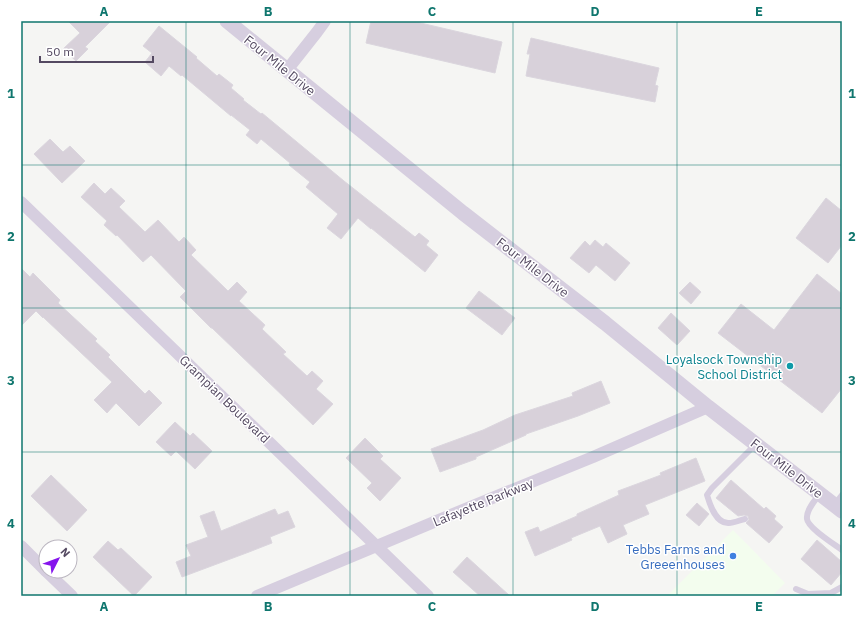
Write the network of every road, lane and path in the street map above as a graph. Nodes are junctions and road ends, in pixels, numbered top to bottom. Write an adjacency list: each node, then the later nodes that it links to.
1 (227, 21): 3 (street, Four Mile Drive)
2 (325, 21): 3 (street)
3 (287, 70): 5 (street, Four Mile Drive)
4 (21, 202): 11 (street, Grampian Boulevard)
5 (708, 407): 6 (street, Four Mile Drive); 11 (street, Lafayette Parkway)
6 (756, 444): 7 (street, Four Mile Drive); 9 (lane)
7 (820, 494): 8 (street, Four Mile Drive); 12 (lane)
8 (839, 504)
9 (745, 519)
10 (21, 546): 13 (street)
11 (377, 546): 18 (street, Lafayette Parkway); 19 (street, Grampian Boulevard)
12 (842, 550)
13 (38, 563)
14 (54, 579): 17 (street)
15 (842, 587): 16 (lane)
16 (796, 589)
17 (72, 596)
18 (257, 596)
19 (428, 596)

